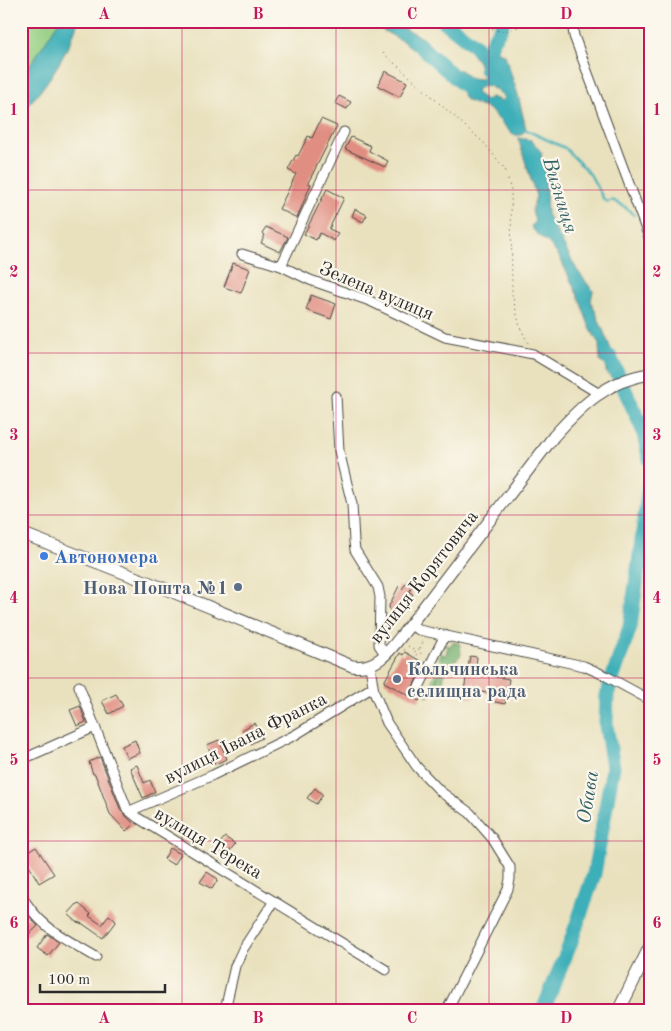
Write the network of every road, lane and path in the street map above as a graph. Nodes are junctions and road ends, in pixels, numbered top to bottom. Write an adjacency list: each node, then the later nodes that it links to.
1 (486, 21): 2 (path)
2 (532, 21)
3 (572, 21): 6 (street)
4 (383, 53): 9 (path)
5 (344, 132): 8 (street)
6 (650, 240)
7 (242, 254): 8 (street, Зелена вулиця)
8 (281, 266): 9 (street, Зелена вулиця)
9 (534, 354): 11 (street, Зелена вулиця)
10 (644, 375): 11 (main road, вулиця Корятовича)
11 (598, 393): 14 (main road, вулиця Корятовича)
12 (336, 396): 19 (street)
13 (21, 533): 23 (main road, вулиця Корятовича)
14 (410, 624): 15 (street); 19 (main road, вулиця Корятовича)
15 (445, 635): 25 (street); 27 (street)
16 (424, 640): 17 (path)
17 (420, 649): 18 (path); 21 (path)
18 (416, 650): 20 (path); 21 (path)
19 (385, 654): 23 (main road, вулиця Корятовича)
20 (402, 654)
21 (417, 654): 22 (path)
22 (415, 658)
23 (370, 666): 26 (street)
24 (79, 686): 28 (street, вулиця Терека)
25 (419, 687)
26 (374, 688): 30 (street, вулиця Івана Франка); 37 (street)
27 (650, 700)
28 (95, 727): 29 (street); 30 (street, вулиця Терека)
29 (21, 760)
30 (130, 811): 32 (street, вулиця Терека)
31 (21, 894): 34 (street)
32 (274, 901): 35 (street, вулиця Терека); 36 (street)
33 (650, 947): 38 (highway)
34 (96, 957)
35 (386, 970)
36 (226, 1010)
37 (446, 1010)
38 (619, 1010)

